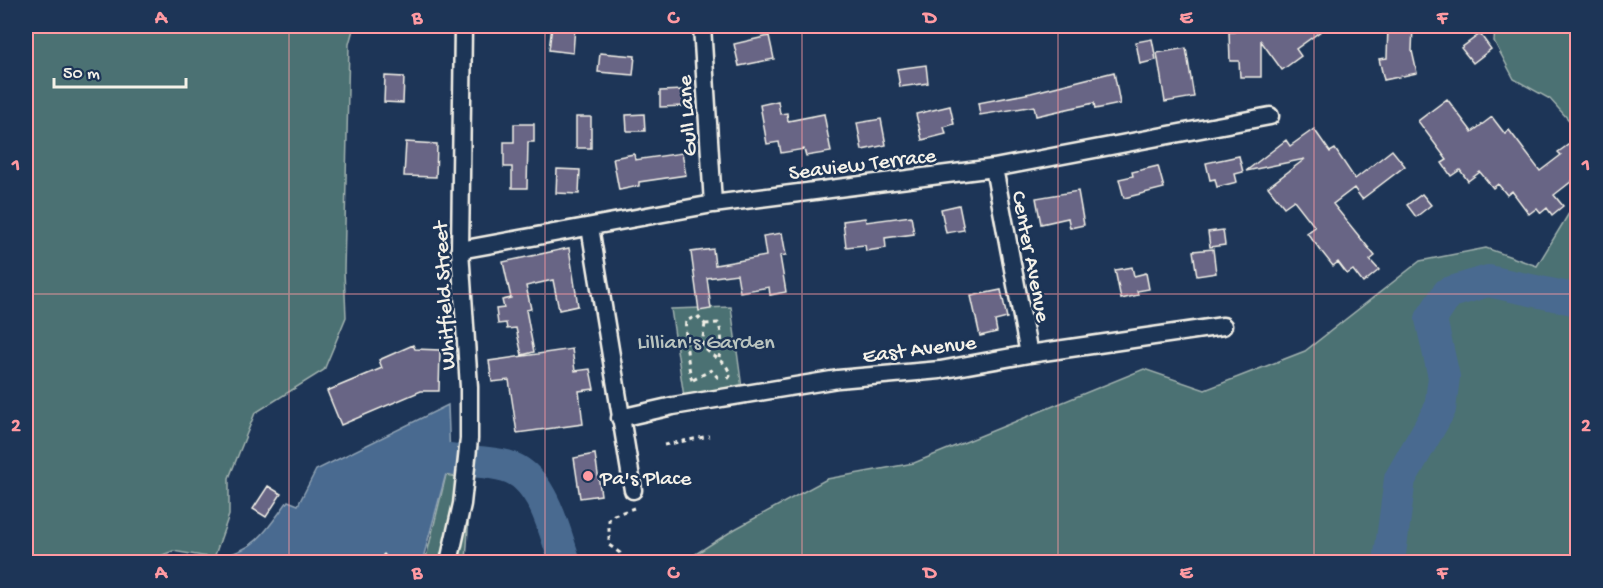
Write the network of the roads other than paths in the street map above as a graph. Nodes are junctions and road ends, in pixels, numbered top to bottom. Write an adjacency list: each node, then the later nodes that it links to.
1 (463, 26): 7 (street, Whitfield Street)
2 (702, 26): 5 (street, Gull Lane)
3 (1270, 116): 4 (street, Seaview Terrace)
4 (994, 168): 5 (street, Seaview Terrace); 9 (street, Center Avenue)
5 (713, 204): 6 (street, Seaview Terrace)
6 (590, 227): 7 (street, Seaview Terrace); 10 (street)
7 (460, 250): 12 (street, Whitfield Street)
8 (1223, 326): 9 (street, East Avenue)
9 (1029, 354): 10 (street, East Avenue)
10 (620, 418): 11 (street)
11 (633, 490)
12 (449, 562)

